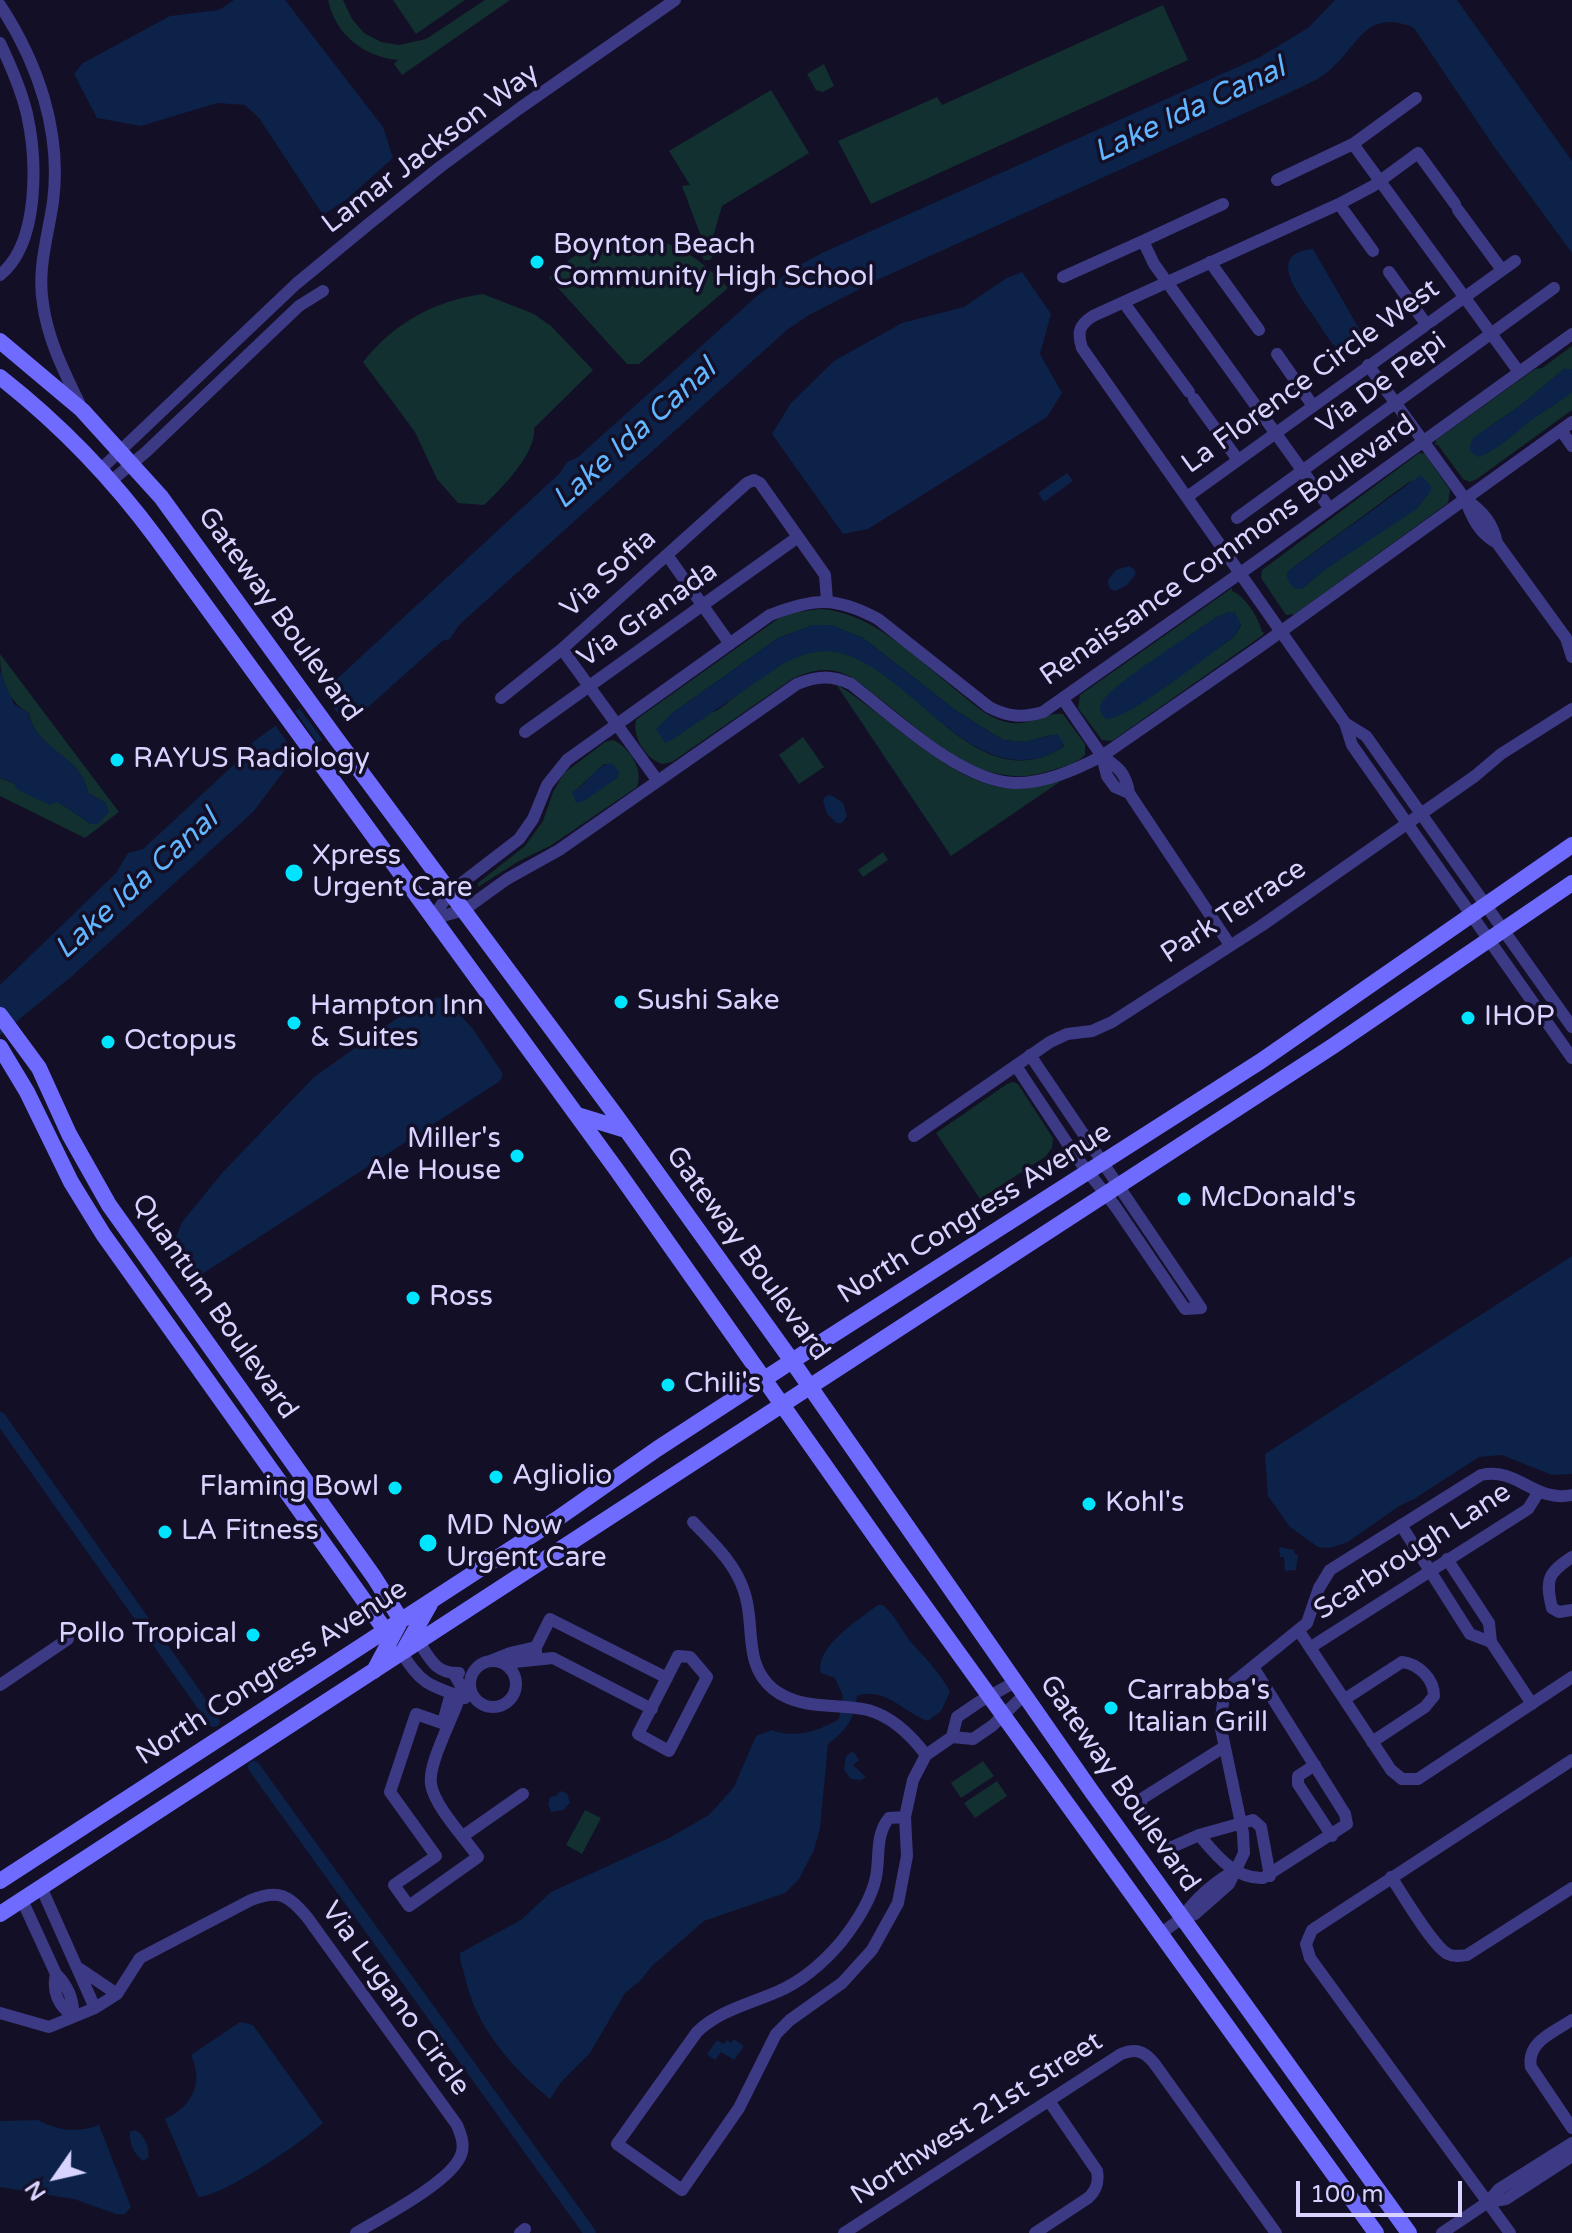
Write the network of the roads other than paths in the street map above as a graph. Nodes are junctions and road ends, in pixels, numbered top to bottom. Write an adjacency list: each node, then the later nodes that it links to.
1 (675, 0): 28 (street, Lamar Jackson Way)
2 (0, 5): 36 (street)
3 (0, 43): 16 (street)
4 (1416, 98): 5 (street)
5 (1353, 144): 6 (street); 7 (street)
6 (1277, 180)
7 (1381, 180): 9 (street); 14 (street); 21 (street)
8 (1223, 204): 10 (street)
9 (1339, 204): 11 (street); 13 (street)
10 (1143, 241): 17 (street); 18 (street)
11 (1373, 251)
12 (1515, 261): 14 (street, La Florence Circle West)
13 (1210, 262): 18 (street); 24 (street)
14 (1502, 270): 21 (street, La Florence Circle West)
15 (1389, 272): 23 (street)
16 (0, 275)
17 (1063, 277)
18 (1167, 283): 22 (street); 38 (street)
19 (1554, 288): 26 (street, Via De Pepi)
20 (323, 291): 30 (street)
21 (1464, 297): 23 (street, La Florence Circle West); 26 (street)
22 (1124, 303): 42 (street); 46 (street)
23 (1426, 324): 31 (street, La Florence Circle West)
24 (1259, 330)
25 (1572, 334): 32 (street, Renaissance Commons Boulevard)
26 (1491, 335): 32 (street); 34 (street, Via De Pepi)
27 (0, 341): 36 (main road, Gateway Boulevard)
28 (227, 351): 30 (street); 41 (street, Lamar Jackson Way)
29 (1277, 354): 35 (street)
30 (240, 364): 43 (street)
31 (1368, 365): 34 (street); 35 (street, La Florence Circle West)
32 (1519, 372): 39 (street, Renaissance Commons Boulevard)
33 (0, 377): 45 (main road, Gateway Boulevard)
34 (1396, 403): 39 (street); 44 (street, Via De Pepi)
35 (1313, 406): 38 (street, La Florence Circle West)
36 (82, 410): 41 (main road, Gateway Boulevard)
37 (1566, 426): 40 (street); 47 (street)
38 (1275, 434): 42 (street, La Florence Circle West); 44 (street)
39 (1421, 437): 47 (street); 48 (street, Renaissance Commons Boulevard)
40 (1572, 446)
41 (120, 449): 43 (main road, Gateway Boulevard); 45 (street, Lamar Jackson Way)
42 (1238, 460): 46 (street, La Florence Circle West)
43 (132, 463): 45 (street); 73 (main road, Gateway Boulevard)
44 (1302, 470): 48 (street); 49 (street, Via De Pepi)
45 (106, 475): 77 (main road, Gateway Boulevard)
46 (1187, 497): 52 (street)
47 (1465, 499): 55 (street); 56 (street)
48 (1330, 509): 52 (street, Renaissance Commons Boulevard)
49 (1237, 518)
50 (798, 537): 51 (street, Via Sofia); 53 (street); 54 (street, Via Granada)
51 (667, 555): 54 (street); 58 (street, Via Sofia)
52 (1241, 572): 55 (street); 62 (street, Renaissance Commons Boulevard)
53 (827, 601): 57 (street, Renaissance Commons Boulevard); 62 (street, Renaissance Commons Boulevard)
54 (702, 605): 57 (street); 60 (street, Via Granada)
55 (1281, 631): 64 (street); 67 (street)
56 (1569, 639): 59 (street)
57 (730, 644): 65 (street, Renaissance Commons Boulevard)
58 (562, 649): 60 (street); 61 (street, Via Sofia)
59 (1572, 657)
60 (589, 686): 65 (street); 66 (street, Via Granada)
61 (501, 698)
62 (1063, 699): 67 (street)
63 (1572, 709): 69 (street, Park Terrace)
64 (1345, 723): 69 (street); 70 (street)
65 (618, 724): 68 (street); 73 (street, Renaissance Commons Boulevard)
66 (525, 732)
67 (1102, 756): 68 (street); 79 (street)
68 (657, 780): 75 (street)
69 (1421, 813): 70 (street, Park Terrace); 74 (street)
70 (1406, 823): 76 (street); 79 (street, Park Terrace)
71 (1572, 845): 74 (main road, North Congress Avenue)
72 (1572, 883): 78 (main road, North Congress Avenue)
73 (450, 892): 75 (main road, Gateway Boulevard); 77 (street, Renaissance Commons Boulevard)
74 (1485, 904): 76 (main road, North Congress Avenue); 78 (street)
75 (464, 910): 77 (street); 89 (main road, Gateway Boulevard)
76 (1470, 914): 78 (street); 91 (main road, North Congress Avenue)
77 (432, 919): 88 (main road, Gateway Boulevard)
78 (1497, 935): 80 (street); 81 (street); 92 (main road, North Congress Avenue)
79 (1230, 945): 85 (street, Park Terrace)
80 (1549, 993): 81 (street); 83 (street)
81 (1534, 1003): 86 (street)
82 (0, 1015): 106 (main road, Quantum Boulevard)
83 (1572, 1027)
84 (2, 1050): 107 (main road, Quantum Boulevard)
85 (1030, 1055): 87 (street, Park Terrace); 91 (street)
86 (1572, 1058)
87 (1016, 1066): 90 (street, Park Terrace); 91 (street)
88 (577, 1115): 89 (main road); 94 (main road, Gateway Boulevard)
89 (626, 1130): 93 (main road, Gateway Boulevard)
90 (914, 1136)
91 (1095, 1169): 92 (street); 93 (main road, North Congress Avenue)
92 (1113, 1191): 92 (street); 95 (main road, North Congress Avenue)
93 (792, 1361): 94 (main road, North Congress Avenue); 95 (main road, Gateway Boulevard)
94 (766, 1379): 96 (main road, Gateway Boulevard); 104 (main road, North Congress Avenue)
95 (811, 1388): 96 (main road, North Congress Avenue); 124 (main road, Gateway Boulevard)
96 (783, 1405): 110 (main road, North Congress Avenue); 126 (main road, Gateway Boulevard)
97 (1538, 1493): 98 (street); 100 (street); 102 (street, Scarbrough Lane)
98 (1572, 1495)
99 (693, 1522): 136 (street)
100 (1401, 1525): 103 (street); 108 (street)
101 (1572, 1557): 105 (street)
102 (1447, 1559): 103 (street, Scarbrough Lane); 111 (street)
103 (1430, 1571): 111 (street); 112 (street, Scarbrough Lane)
104 (433, 1599): 106 (main road, North Congress Avenue); 114 (main road)
105 (1572, 1610)
106 (401, 1620): 107 (main road, North Congress Avenue); 119 (main road)
107 (385, 1630): 146 (main road, North Congress Avenue)
108 (1299, 1631): 112 (street); 117 (street)
109 (68, 1639): 123 (street)
110 (419, 1642): 114 (main road, North Congress Avenue); 120 (street)
111 (1491, 1642): 129 (street)
112 (1311, 1647): 127 (street)
113 (536, 1652): 115 (street); 118 (street); 122 (street); 130 (street)
114 (402, 1653): 119 (main road, North Congress Avenue); 125 (street)
115 (490, 1661): 116 (street); 118 (street)
116 (477, 1667): 120 (street); 128 (street)
117 (1253, 1667): 135 (street); 138 (street)
118 (510, 1669): 128 (street)
119 (373, 1672): 152 (main road, North Congress Avenue)
120 (454, 1674): 125 (street)
121 (1572, 1677): 129 (street)
122 (667, 1678): 130 (street); 130 (street)
123 (0, 1685)
124 (1020, 1688): 126 (street); 131 (street); 156 (main road, Gateway Boulevard)
125 (456, 1694): 128 (street); 132 (street)
126 (989, 1696): 131 (main road, Gateway Boulevard); 133 (street)
127 (1345, 1699): 134 (street); 134 (street)
128 (480, 1703)
129 (1532, 1704): 134 (street)
130 (652, 1709)
131 (1003, 1716): 133 (street); 157 (main road, Gateway Boulevard)
132 (448, 1725): 143 (street); 145 (street)
133 (952, 1737): 136 (street)
134 (1372, 1742)
135 (1224, 1747): 141 (street); 142 (street)
136 (926, 1755): 140 (street)
137 (1572, 1760): 150 (street)
138 (1315, 1765): 144 (street); 144 (street)
139 (523, 1794): 143 (street)
140 (905, 1817): 140 (street)
141 (1241, 1823): 142 (street); 147 (street); 148 (street)
142 (1199, 1835): 147 (street)
143 (463, 1836): 149 (street)
144 (1332, 1836): 148 (street)
145 (436, 1856): 149 (street); 149 (street)
146 (32, 1860): 151 (main road, North Congress Avenue); 154 (main road)
147 (1236, 1870): 148 (street); 156 (street)
148 (1270, 1876)
149 (451, 1877)
150 (1391, 1877): 153 (street); 168 (street)
151 (0, 1881)
152 (41, 1887): 154 (main road, North Congress Avenue); 158 (street)
153 (1572, 1888)
154 (22, 1900): 155 (main road, North Congress Avenue); 162 (street)
155 (0, 1914)
156 (1182, 1918): 157 (street); 174 (main road, Gateway Boulevard)
157 (1160, 1934): 173 (main road, Gateway Boulevard)
158 (79, 1968): 159 (street); 160 (street)
159 (117, 1994): 160 (street, Via Lugano Circle); 169 (street, Via Lugano Circle)
160 (95, 2008): 162 (street, Via Lugano Circle)
161 (0, 2013): 162 (street, Via Lugano Circle)
162 (73, 2016)
163 (1572, 2020): 165 (street)
164 (1049, 2101): 170 (street, Northwest 21st Street); 171 (street); 172 (street, Northwest 21st Street)
165 (1572, 2128)
166 (1572, 2143): 168 (street)
167 (1572, 2156): 168 (street)
168 (1488, 2202): 175 (street); 176 (street)
169 (356, 2233)
170 (844, 2233)
171 (1035, 2233)
172 (1276, 2233)
173 (1376, 2233)
174 (1409, 2233)
175 (1442, 2233)
176 (1510, 2233)

